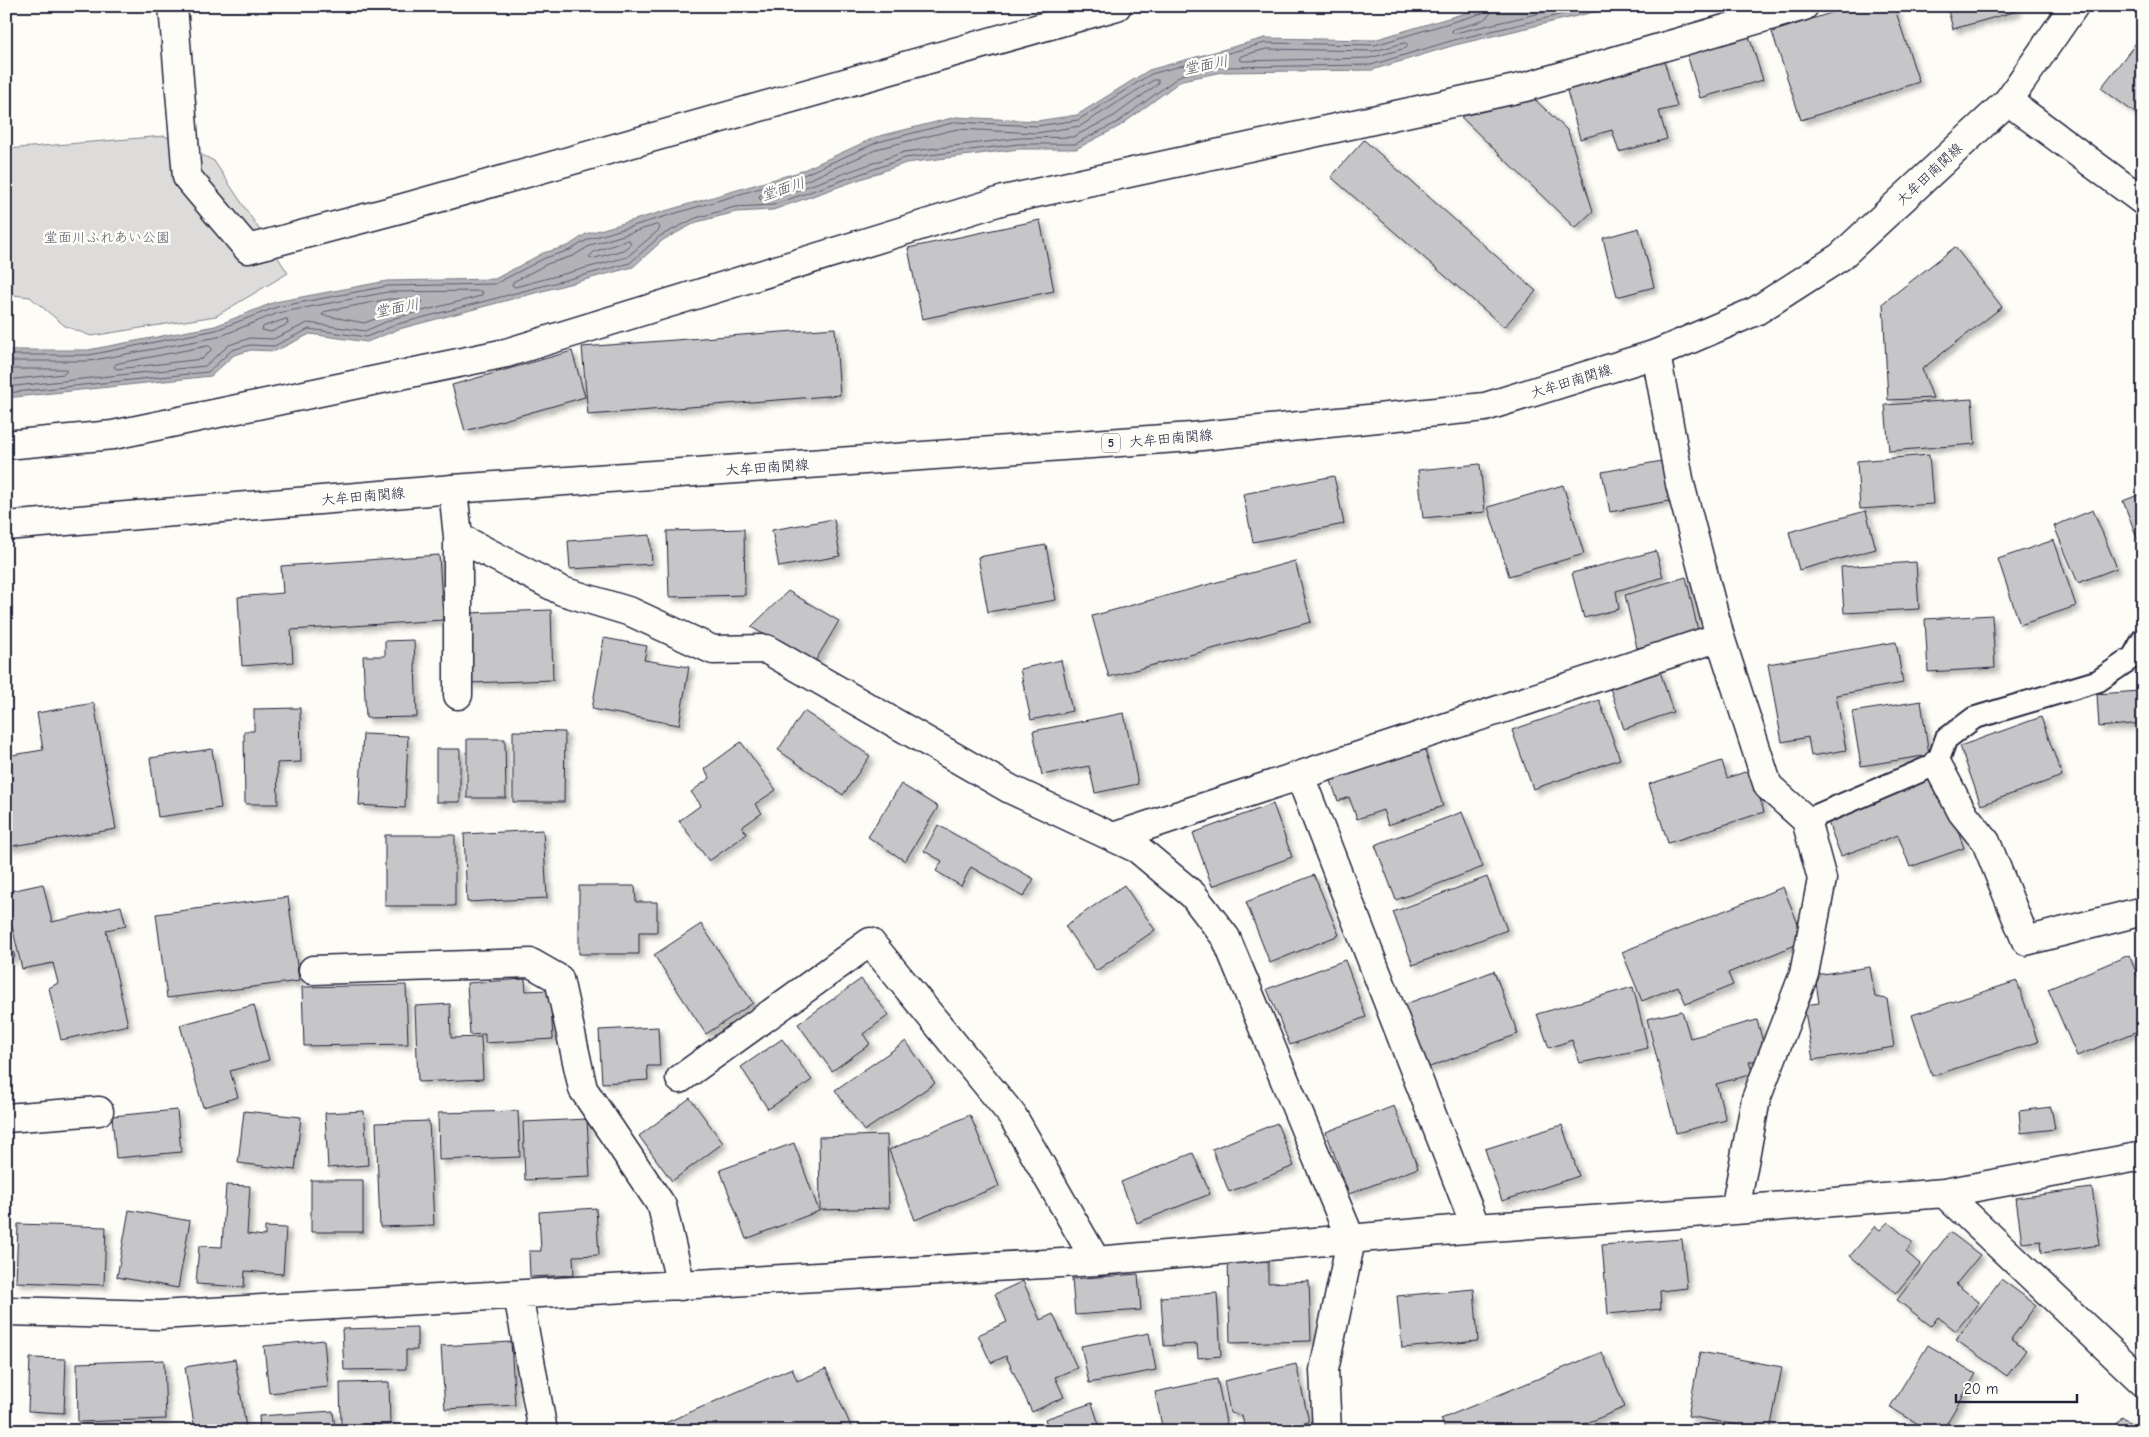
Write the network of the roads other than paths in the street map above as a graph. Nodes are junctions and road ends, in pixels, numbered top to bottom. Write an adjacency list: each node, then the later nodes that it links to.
1 (173, 6): 2 (street)
2 (1117, 6)
3 (1804, 6): 8 (street)
4 (2074, 6): 5 (street, 大牟田南関線 / 5)
5 (2008, 101): 6 (street); 7 (street, 大牟田南関線 / 5)
6 (2143, 201)
7 (1656, 354): 9 (street, 大牟田南関線 / 5); 12 (street)
8 (6, 445)
9 (453, 489): 10 (street, 大牟田南関線 / 5); 11 (street)
10 (6, 526)
11 (458, 537): 14 (street); 18 (street)
12 (1720, 637): 16 (street); 17 (street)
13 (2143, 639): 15 (lane)
14 (458, 695)
15 (1937, 764): 17 (lane); 19 (street)
16 (1300, 776): 18 (street); 27 (street)
17 (1806, 820): 26 (street)
18 (1113, 837): 28 (street)
19 (2143, 911)
20 (312, 970): 30 (street)
21 (680, 1079): 29 (street)
22 (99, 1111): 23 (street)
23 (6, 1118)
24 (2143, 1156): 25 (street)
25 (1944, 1193): 26 (street); 33 (street)
26 (1735, 1210): 27 (street)
27 (1476, 1228): 28 (street)
28 (1351, 1240): 29 (street); 35 (street)
29 (1096, 1261): 30 (street)
30 (681, 1286): 31 (street)
31 (518, 1295): 32 (street); 34 (street)
32 (6, 1311)
33 (2143, 1382)
34 (543, 1431)
35 (1327, 1431)

